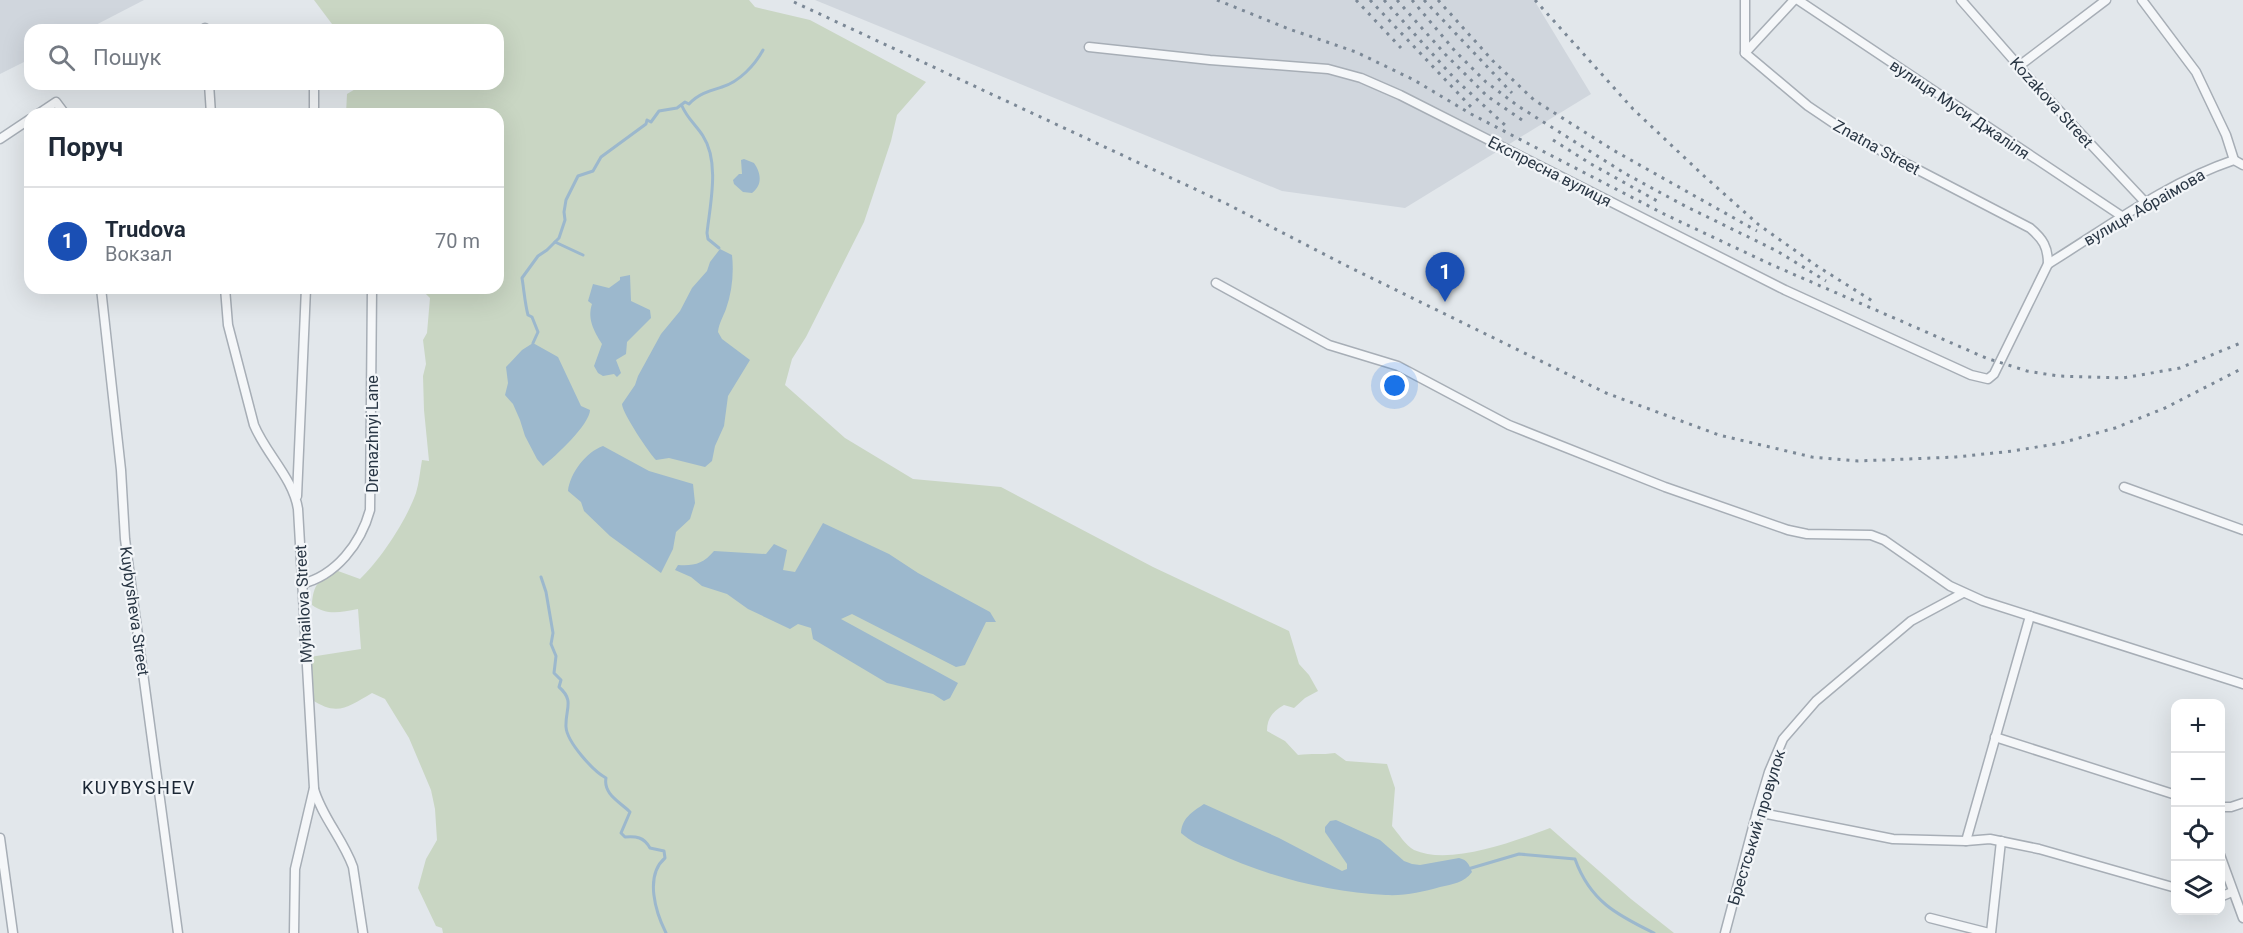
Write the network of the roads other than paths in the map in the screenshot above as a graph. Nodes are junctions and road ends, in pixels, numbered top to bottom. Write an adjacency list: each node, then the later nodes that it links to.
1 (1744, 0): 7 (street)
2 (1796, 0): 7 (street); 20 (street, вулиця Муси Джаліля)
3 (1961, 0): 8 (street, Kozakova Street)
4 (2106, 0): 8 (street)
5 (2142, 0): 17 (street)
6 (1089, 46): 21 (street, Експресна вулиця)
7 (1745, 53): 21 (street, Znatna Street)
8 (2019, 66): 19 (street, Kozakova Street)
9 (209, 90): 13 (street)
10 (314, 90): 14 (street)
11 (47, 108): 12 (street)
12 (60, 108)
13 (211, 108)
14 (314, 108)
15 (24, 123): 16 (street)
16 (0, 139)
17 (2234, 160): 18 (street); 19 (street, вулиця Абраімова)
18 (2243, 165)
19 (2145, 202): 20 (street, вулиця Абраімова)
20 (2123, 217): 21 (street, вулиця Абраімова)
21 (2048, 264)
22 (1216, 283): 31 (street)
23 (101, 294): 50 (street, Kuybysheva Street)
24 (225, 294): 28 (street, Myhailova Street)
25 (306, 294): 28 (street)
26 (372, 294): 30 (street, Drenazhnyi Lane)
27 (2124, 487): 29 (street)
28 (296, 500): 30 (street, Myhailova Street)
29 (2243, 530)
30 (301, 585): 35 (street, Myhailova Street)
31 (1963, 593): 32 (street); 39 (street, Брестський провулок)
32 (2030, 616): 33 (street); 34 (street)
33 (2243, 684)
34 (1995, 737): 36 (street); 41 (street)
35 (314, 788): 51 (street, Myhailova Street); 52 (street)
36 (2171, 794)
37 (2243, 803): 38 (street)
38 (2225, 807)
39 (1757, 812): 41 (street); 53 (street, Брестський провулок)
40 (0, 838): 49 (street)
41 (1966, 841): 42 (street)
42 (2001, 841): 44 (street); 54 (street)
43 (2222, 861): 45 (street)
44 (2171, 887)
45 (2232, 892): 46 (street); 48 (street)
46 (2225, 895)
47 (1930, 918): 54 (street)
48 (2243, 918)
49 (13, 933)
50 (178, 933)
51 (294, 933)
52 (363, 933)
53 (1725, 933)
54 (1990, 933)

